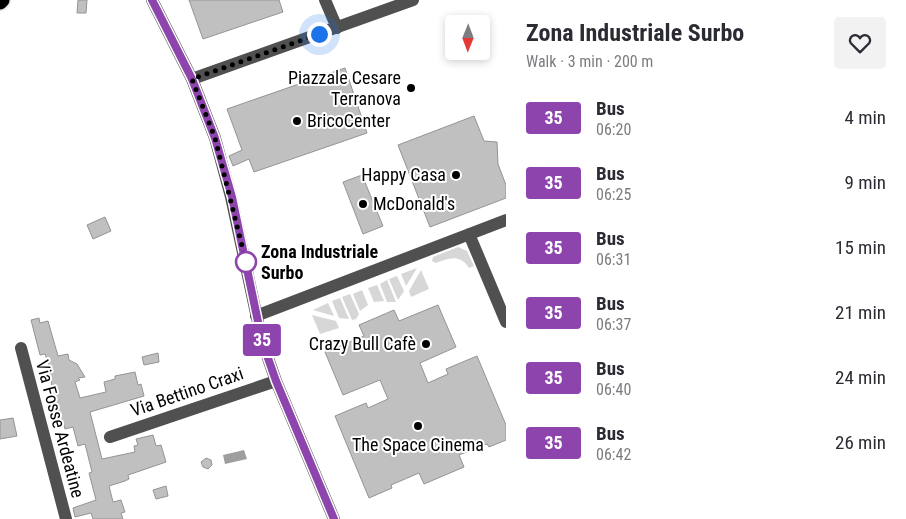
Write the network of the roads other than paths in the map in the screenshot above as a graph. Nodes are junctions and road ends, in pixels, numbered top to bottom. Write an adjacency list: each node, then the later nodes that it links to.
1 (152, 0): 5 (street)
2 (325, 0): 4 (street)
3 (413, 0): 4 (street)
4 (337, 28): 5 (street)
5 (192, 79): 8 (street)
6 (506, 220): 7 (street)
7 (469, 234): 8 (street); 9 (street)
8 (256, 316): 11 (street)
9 (506, 322)
10 (21, 348): 13 (street, Via Fosse Ardeatine)
11 (276, 381): 12 (street, Via Bettino Craxi); 14 (street)
12 (110, 437)
13 (66, 519)
14 (334, 519)

